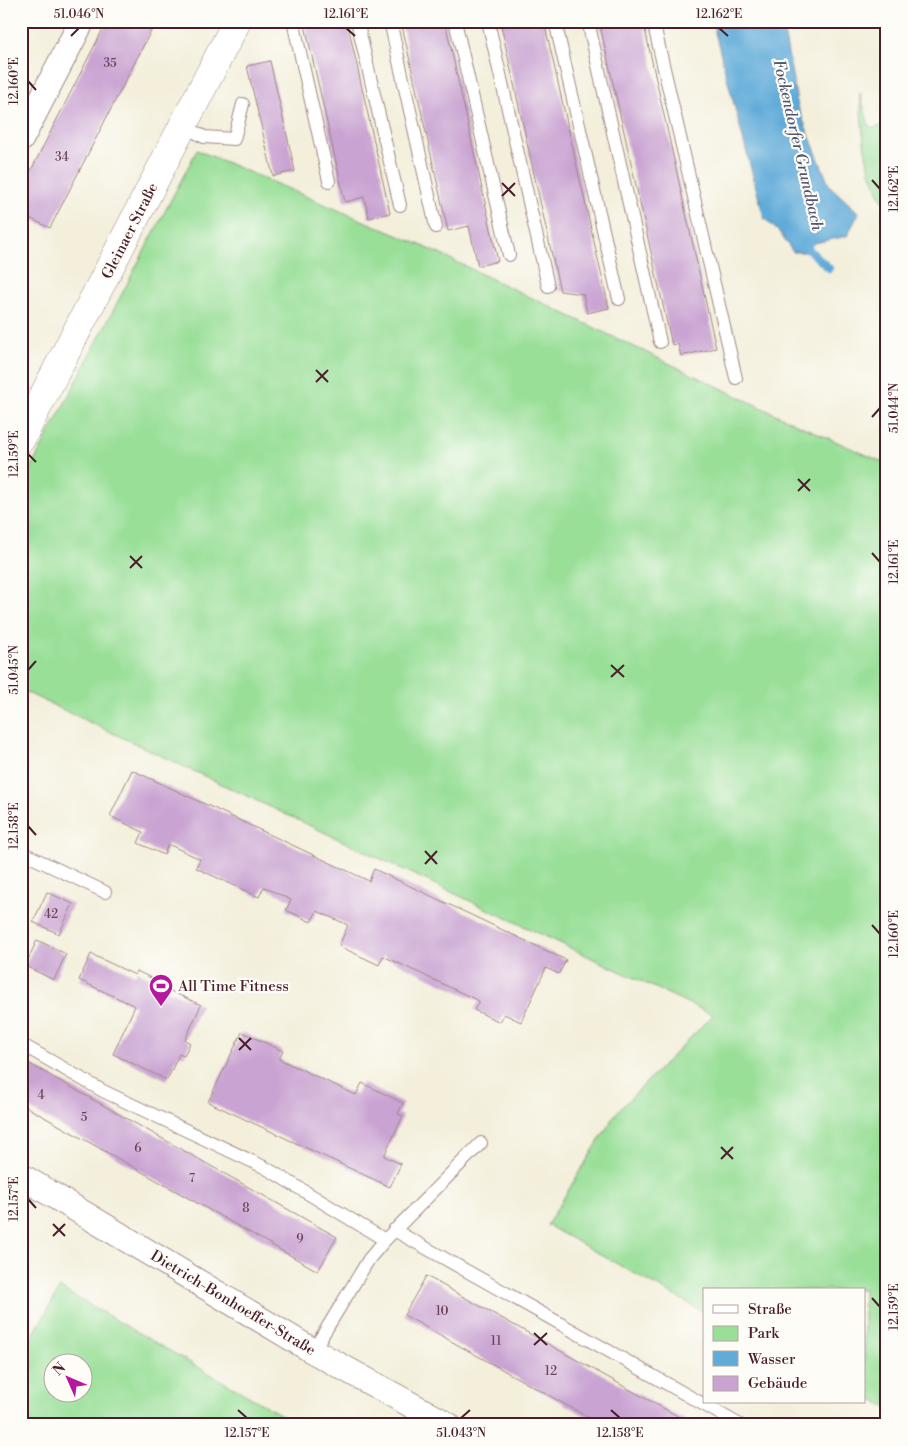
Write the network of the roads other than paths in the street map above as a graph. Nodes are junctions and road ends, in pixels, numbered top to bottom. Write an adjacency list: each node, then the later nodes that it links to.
1 (82, 21): 13 (street)
2 (238, 21): 12 (street, Gleinaer Straße)
3 (293, 21): 14 (lane)
4 (357, 21): 15 (lane)
5 (390, 21): 16 (lane)
6 (455, 21): 17 (lane)
7 (488, 21): 18 (lane)
8 (555, 21): 19 (lane)
9 (588, 21): 20 (lane)
10 (654, 21): 21 (lane)
11 (243, 104): 12 (lane)
12 (184, 126): 22 (street, Gleinaer Straße)
13 (21, 139)
14 (329, 181)
15 (400, 205)
16 (436, 228)
17 (508, 255)
18 (548, 286)
19 (619, 300)
20 (660, 342)
21 (736, 378)
22 (21, 439)
23 (21, 852): 24 (lane)
24 (105, 892)
25 (21, 1044): 29 (lane)
26 (481, 1143): 28 (lane)
27 (21, 1176): 30 (street, Dietrich-Bonhoeffer-Straße)
28 (394, 1230): 29 (lane); 32 (lane)
29 (385, 1240): 30 (lane)
30 (314, 1350): 31 (street, Dietrich-Bonhoeffer-Straße)
31 (448, 1425)
32 (740, 1425)

